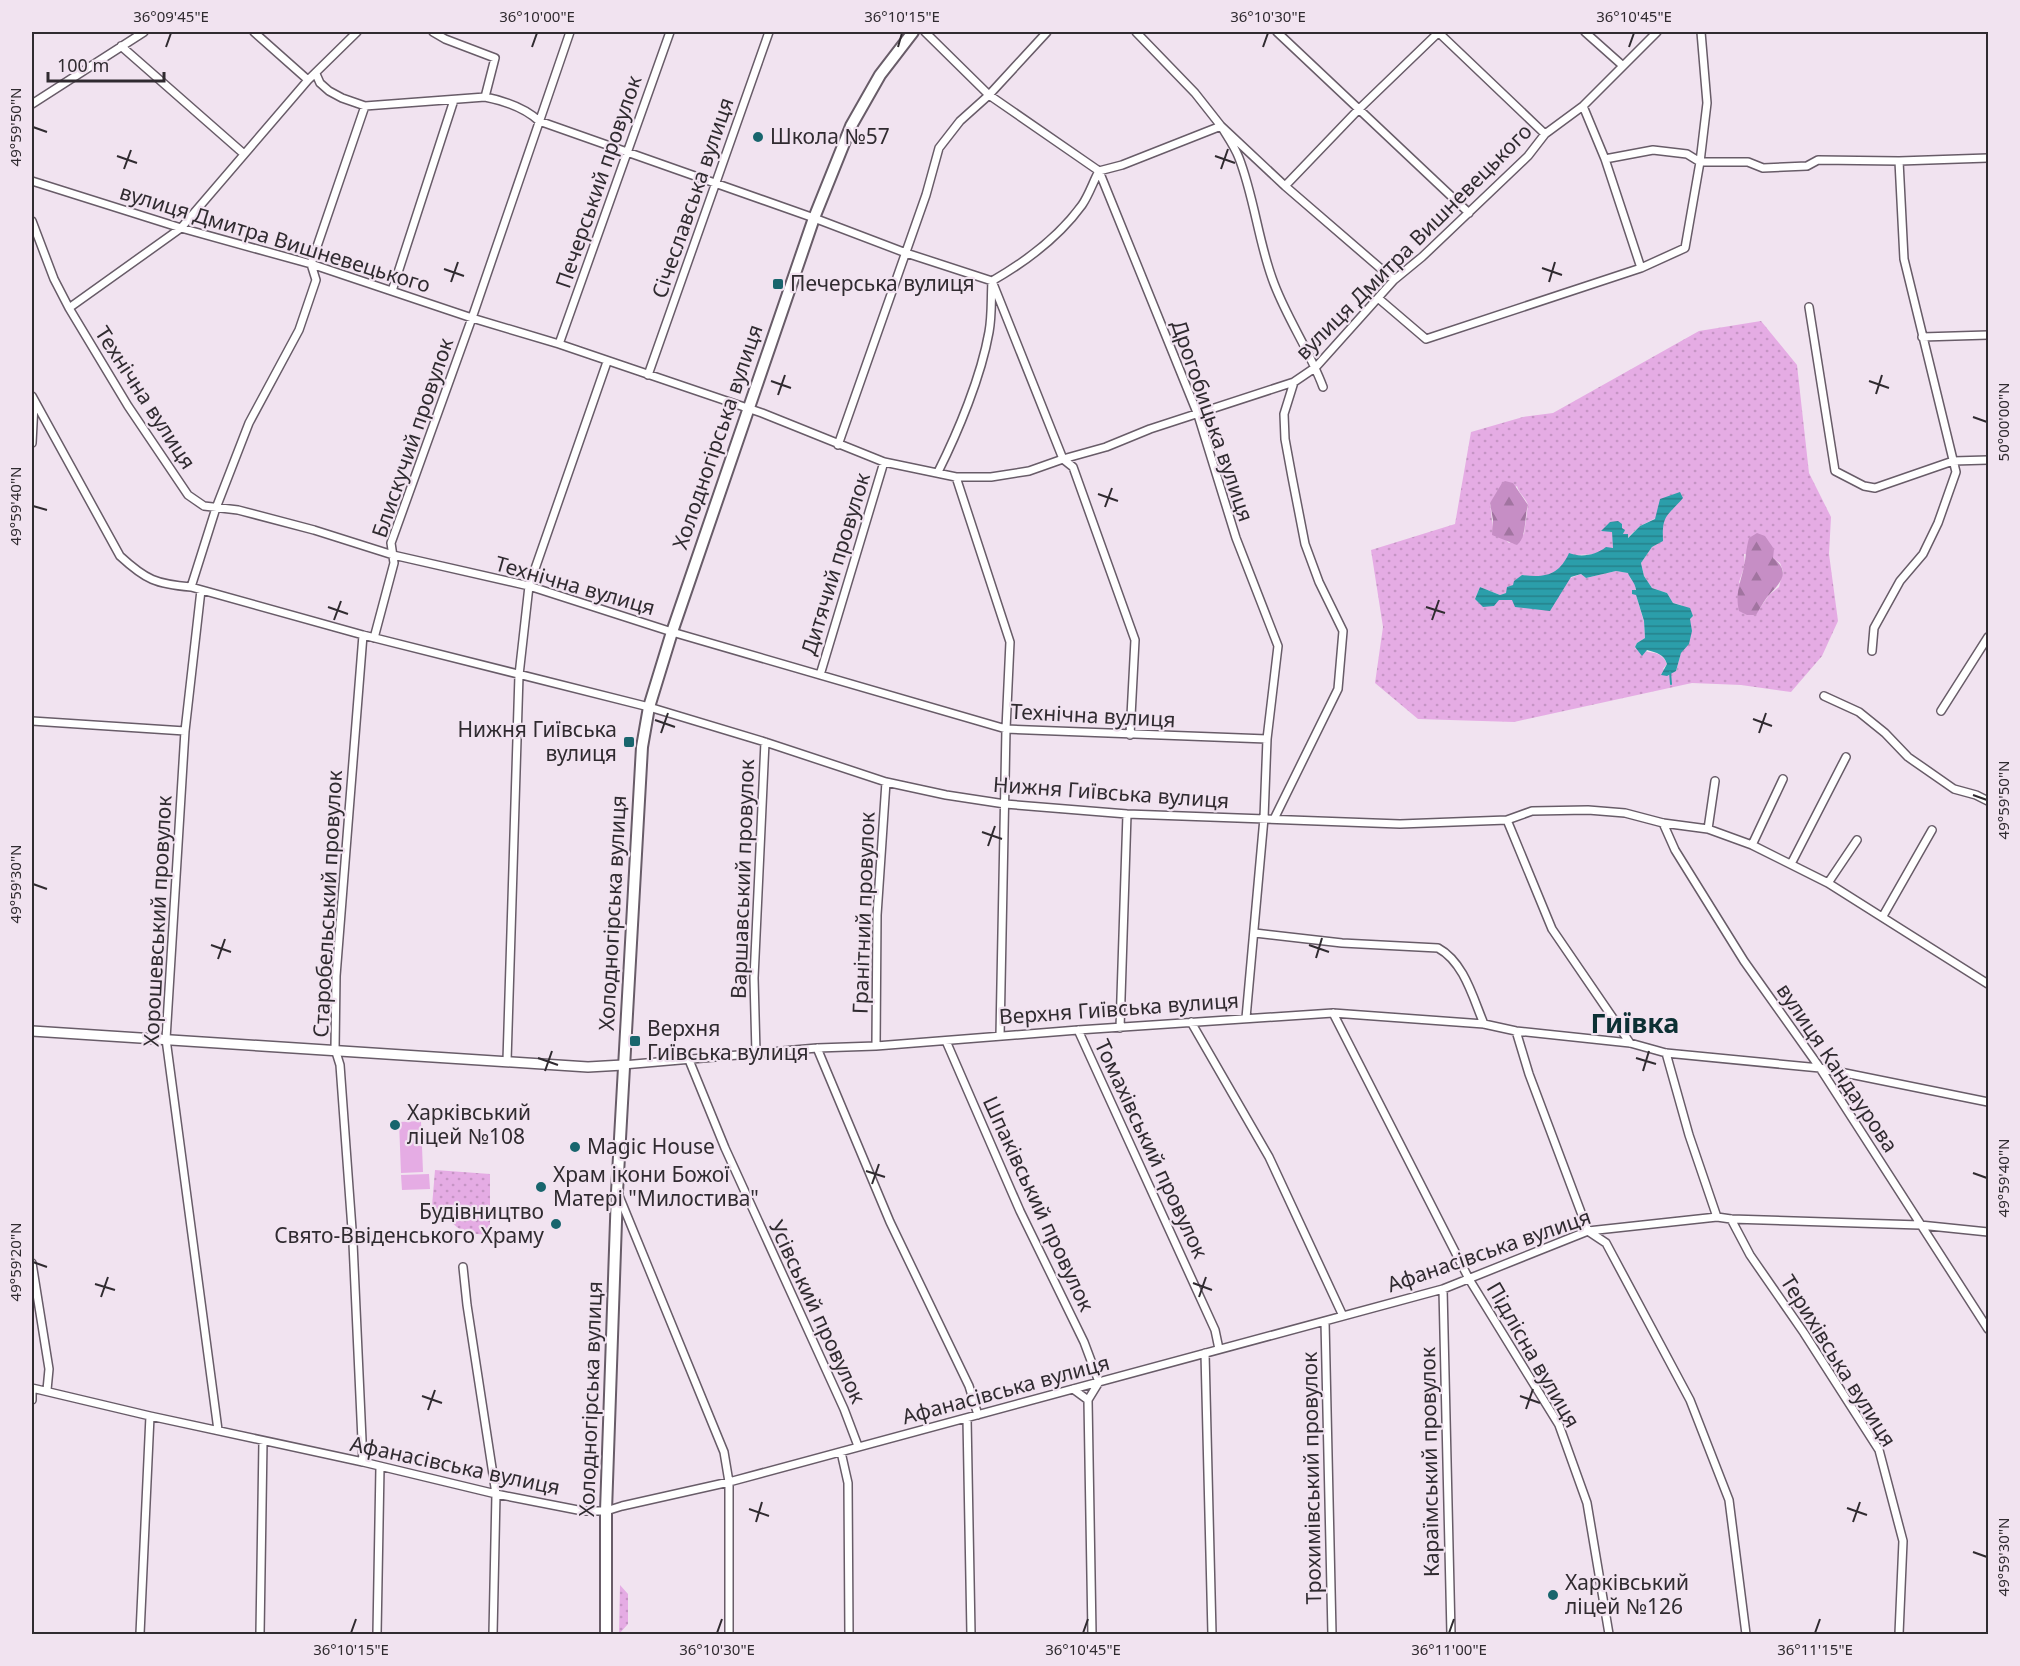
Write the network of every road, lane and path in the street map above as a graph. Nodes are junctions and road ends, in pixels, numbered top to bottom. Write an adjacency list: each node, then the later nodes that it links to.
1 (144, 32): 17 (street)
2 (254, 32): 20 (street)
3 (357, 32): 19 (street)
4 (433, 32): 22 (street)
5 (570, 32): 28 (street, Блискучий провулок)
6 (670, 32): 31 (street, Печерський провулок)
7 (769, 32): 39 (street, Січеславська вулиця)
8 (913, 32): 42 (main road, Холодногірська вулиця)
9 (925, 32): 21 (street)
10 (1047, 32): 21 (street)
11 (1136, 32): 29 (street)
12 (1277, 32): 27 (street)
13 (1439, 32): 27 (street); 30 (street)
14 (1585, 32): 18 (street)
15 (1657, 32): 18 (street, вулиця Дмитра Вишневецького)
16 (1701, 32): 36 (street)
17 (121, 46): 24 (street); 32 (street)
18 (1622, 65): 26 (street, вулиця Дмитра Вишневецького)
19 (316, 74): 20 (street); 25 (street)
20 (308, 80): 32 (street)
21 (989, 95): 37 (street); 45 (street)
22 (485, 97): 23 (street); 28 (street)
23 (454, 100): 25 (street); 52 (street)
24 (32, 104)
25 (365, 106): 46 (street)
26 (1583, 106): 30 (street, вулиця Дмитра Вишневецького); 34 (street)
27 (1358, 110): 40 (street); 41 (street)
28 (539, 121): 31 (street); 56 (street, Блискучий провулок)
29 (1221, 126): 37 (street); 40 (street); 61 (street)
30 (1545, 134): 41 (street, вулиця Дмитра Вишневецького)
31 (626, 153): 39 (street); 59 (street, Печерський провулок)
32 (244, 154): 44 (street)
33 (1989, 158): 35 (street)
34 (1605, 159): 36 (street); 47 (street)
35 (1899, 161): 36 (street); 58 (street)
36 (1700, 162): 47 (street)
37 (1099, 171): 51 (street); 67 (street, Дрогобицька вулиця)
38 (32, 181): 44 (street, вулиця Дмитра Вишневецького)
39 (715, 184): 42 (street); 62 (street, Січеславська вулиця)
40 (1285, 186): 50 (street)
41 (1468, 213): 50 (street, вулиця Дмитра Вишневецького)
42 (814, 218): 45 (street); 66 (main road, Холодногірська вулиця)
43 (32, 221): 55 (street, Технічна вулиця)
44 (181, 228): 46 (street, вулиця Дмитра Вишневецького); 55 (street)
45 (906, 253): 51 (street); 69 (street)
46 (311, 264): 48 (street, вулиця Дмитра Вишневецького); 49 (street)
47 (1641, 268): 53 (street)
48 (330, 270): 49 (street); 52 (street, вулиця Дмитра Вишневецького)
49 (316, 280): 76 (street)
50 (1394, 280): 53 (street, вулиця Дмитра Вишневецького)
51 (992, 282): 70 (street); 74 (street)
52 (392, 291): 56 (street, вулиця Дмитра Вишневецького)
53 (1378, 298): 61 (street, вулиця Дмитра Вишневецького)
54 (1809, 307): 72 (street)
55 (69, 308): 76 (street, Технічна вулиця)
56 (472, 318): 59 (street, вулиця Дмитра Вишневецького); 77 (street, Блискучий провулок)
57 (1989, 335): 58 (street)
58 (1922, 337): 72 (street)
59 (559, 344): 60 (street, вулиця Дмитра Вишневецького)
60 (607, 362): 62 (street, вулиця Дмитра Вишневецького); 78 (street)
61 (1316, 367): 63 (street, вулиця Дмитра Вишневецького); 64 (street)
62 (648, 375): 66 (street, вулиця Дмитра Вишневецького)
63 (1294, 381): 67 (street, вулиця Дмитра Вишневецького); 105 (street)
64 (1323, 387)
65 (33, 399): 68 (street); 79 (street, Нижня Гиївська вулиця)
66 (748, 409): 69 (street, вулиця Дмитра Вишневецького); 81 (main road, Холодногірська вулиця)
67 (1198, 415): 70 (street, вулиця Дмитра Вишневецького); 95 (street, Дрогобицька вулиця)
68 (32, 443)
69 (838, 445): 73 (street, вулиця Дмитра Вишневецького)
70 (1063, 459): 75 (street, вулиця Дмитра Вишневецького); 94 (street)
71 (1989, 460): 72 (street)
72 (1953, 461): 85 (street)
73 (884, 462): 74 (street, вулиця Дмитра Вишневецького); 87 (street, Дитячий провулок)
74 (938, 472): 75 (street, вулиця Дмитра Вишневецького)
75 (956, 477): 92 (street)
76 (216, 508): 77 (street, Технічна вулиця); 79 (street)
77 (393, 555): 78 (street, Технічна вулиця); 84 (street, Блискучий провулок)
78 (529, 586): 81 (street, Технічна вулиця); 86 (street)
79 (191, 587): 80 (street, Нижня Гиївська вулиця)
80 (201, 590): 82 (street, Нижня Гиївська вулиця); 93 (street, Хорошевський провулок)
81 (672, 632): 87 (street, Технічна вулиця); 89 (main road, Холодногірська вулиця)
82 (363, 635): 84 (street, Нижня Гиївська вулиця); 131 (street, Старобельський провулок)
83 (1989, 637): 90 (street)
84 (374, 638): 86 (street, Нижня Гиївська вулиця)
85 (1872, 651)
86 (519, 675): 89 (street, Нижня Гиївська вулиця); 135 (street)
87 (820, 675): 92 (street, Технічна вулиця)
88 (1824, 696): 101 (street)
89 (649, 707): 96 (street, Нижня Гиївська вулиця); 136 (main road, Холодногірська вулиця)
90 (1941, 711)
91 (32, 721): 93 (street)
92 (1006, 729): 94 (street, Технічна вулиця); 102 (street)
93 (185, 731): 126 (street, Хорошевський провулок)
94 (1130, 735): 95 (street, Технічна вулиця)
95 (1268, 739): 104 (street, Дрогобицька вулиця)
96 (765, 742): 100 (street, Нижня Гиївська вулиця); 132 (street, Варшавський провулок)
97 (1846, 757): 112 (street)
98 (1783, 780): 111 (street)
99 (1715, 781): 108 (street)
100 (886, 782): 102 (street, Нижня Гиївська вулиця); 129 (street, Гранітний провулок)
101 (1989, 801)
102 (1005, 804): 103 (street, Нижня Гиївська вулиця); 125 (street)
103 (1127, 814): 104 (street, Нижня Гиївська вулиця); 121 (street)
104 (1264, 818): 105 (street, Нижня Гиївська вулиця); 115 (street, Дрогобицька вулиця)
105 (1274, 819): 106 (street, Нижня Гиївська вулиця)
106 (1507, 820): 107 (street, Нижня Гиївська вулиця); 128 (street)
107 (1663, 823): 108 (street, Нижня Гиївська вулиця); 137 (street, вулиця Кандаурова)
108 (1708, 829): 111 (street, Нижня Гиївська вулиця)
109 (1932, 830): 114 (street)
110 (1857, 840): 113 (street)
111 (1752, 845): 112 (street, Нижня Гиївська вулиця)
112 (1791, 864): 113 (street, Нижня Гиївська вулиця)
113 (1828, 883): 114 (street, Нижня Гиївська вулиця)
114 (1883, 916): 116 (street, Нижня Гиївська вулиця)
115 (1255, 933): 118 (street, Дрогобицька вулиця); 120 (street)
116 (1989, 984)
117 (1333, 1013): 118 (street, Верхня Гиївська вулиця); 120 (street, Верхня Гиївська вулиця); 147 (street, Підлісна вулиця)
118 (1246, 1018): 119 (street, Верхня Гиївська вулиця)
119 (1191, 1022): 121 (street, Верхня Гиївська вулиця); 149 (street)
120 (1484, 1024): 124 (street, Верхня Гиївська вулиця)
121 (1120, 1028): 122 (street, Верхня Гиївська вулиця)
122 (1078, 1030): 125 (street, Верхня Гиївська вулиця); 152 (street, Томахівський провулок)
123 (32, 1031): 126 (street, Верхня Гиївська вулиця)
124 (1515, 1031): 128 (street, Верхня Гиївська вулиця); 143 (street)
125 (1000, 1036): 127 (street, Верхня Гиївська вулиця)
126 (166, 1039): 131 (street, Верхня Гиївська вулиця); 163 (street, Хорошевський провулок)
127 (946, 1041): 129 (street, Верхня Гиївська вулиця); 154 (street, Шпаківський провулок)
128 (1630, 1043): 133 (street, Верхня Гиївська вулиця)
129 (876, 1046): 130 (street, Верхня Гиївська вулиця)
130 (817, 1048): 132 (street, Верхня Гиївська вулиця); 160 (street)
131 (335, 1049): 135 (street, Верхня Гиївська вулиця); 167 (street, Старобельський провулок)
132 (756, 1053): 134 (street, Верхня Гиївська вулиця)
133 (1665, 1053): 137 (street, Верхня Гиївська вулиця); 140 (street)
134 (689, 1060): 136 (street, Верхня Гиївська вулиця); 165 (street, Усівський провулок)
135 (507, 1061): 136 (street, Верхня Гиївська вулиця)
136 (623, 1065): 139 (main road, Холодногірська вулиця)
137 (1820, 1068): 138 (street, Верхня Гиївська вулиця); 142 (street, вулиця Кандаурова)
138 (1989, 1102)
139 (617, 1192): 169 (street); 171 (main road, Холодногірська вулиця)
140 (1717, 1217): 141 (street, Афанасівська вулиця); 143 (street, Афанасівська вулиця)
141 (1731, 1219): 142 (street, Афанасівська вулиця); 186 (street, Терихівська вулиця)
142 (1920, 1225): 144 (street, Афанасівська вулиця); 151 (street, вулиця Кандаурова)
143 (1588, 1231): 147 (street, Афанасівська вулиця); 185 (street)
144 (1989, 1232)
145 (32, 1263): 157 (street)
146 (463, 1267): 170 (street)
147 (1469, 1279): 148 (street, Афанасівська вулиця); 184 (street, Підлісна вулиця)
148 (1443, 1289): 149 (street, Афанасівська вулиця); 183 (street, Караїмський провулок)
149 (1342, 1316): 150 (street, Афанасівська вулиця)
150 (1325, 1321): 152 (street, Афанасівська вулиця); 182 (street, Трохимівський провулок)
151 (1989, 1329)
152 (1219, 1349): 153 (street, Афанасівська вулиця)
153 (1205, 1353): 154 (street, Афанасівська вулиця); 181 (street)
154 (1099, 1382): 156 (street, Афанасівська вулиця); 159 (street)
155 (32, 1388): 157 (street, Афанасівська вулиця); 158 (street)
156 (1072, 1389): 159 (street); 160 (street, Афанасівська вулиця)
157 (46, 1390): 161 (street, Афанасівська вулиця)
158 (32, 1400)
159 (1088, 1400): 180 (street)
160 (978, 1415): 162 (street, Афанасівська вулиця)
161 (150, 1416): 163 (street, Афанасівська вулиця); 172 (street)
162 (967, 1418): 165 (street, Афанасівська вулиця); 179 (street)
163 (218, 1431): 164 (street, Афанасівська вулиця)
164 (263, 1441): 167 (street, Афанасівська вулиця); 173 (street)
165 (858, 1446): 166 (street, Афанасівська вулиця)
166 (841, 1452): 169 (street, Афанасівська вулиця); 178 (street)
167 (363, 1462): 168 (street, Афанасівська вулиця)
168 (380, 1467): 170 (street, Афанасівська вулиця); 174 (street)
169 (729, 1482): 171 (street, Афанасівська вулиця); 177 (street)
170 (496, 1494): 171 (street, Афанасівська вулиця); 175 (street)
171 (606, 1511): 176 (main road, Холодногірська вулиця)
172 (140, 1635)
173 (260, 1635)
174 (377, 1635)
175 (494, 1635)
176 (606, 1635)
177 (729, 1635)
178 (849, 1635)
179 (971, 1635)
180 (1092, 1635)
181 (1212, 1635)
182 (1332, 1635)
183 (1451, 1635)
184 (1609, 1635)
185 (1746, 1635)
186 (1899, 1635)

